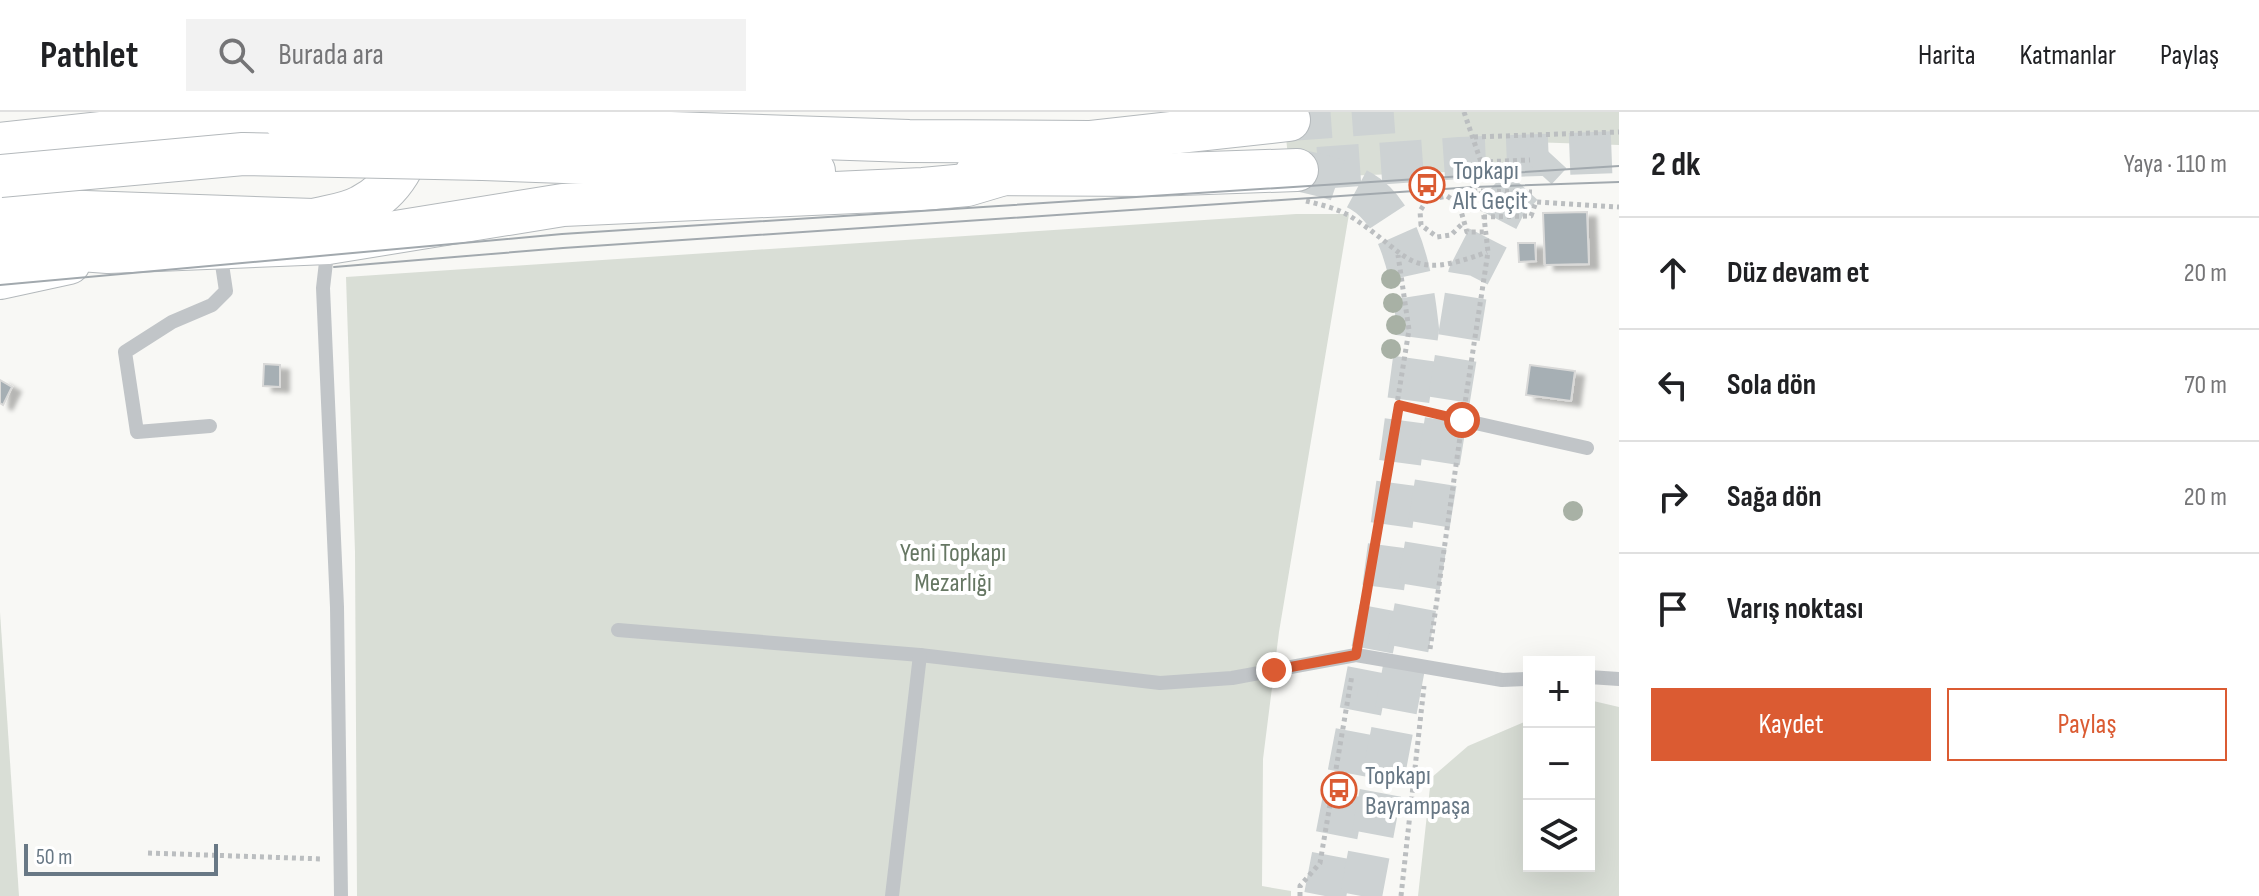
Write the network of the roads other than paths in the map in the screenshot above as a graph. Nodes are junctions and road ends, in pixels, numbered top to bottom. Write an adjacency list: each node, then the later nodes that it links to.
1 (44, 112): 5 (main road)
2 (222, 112): 6 (main road)
3 (408, 112): 14 (main road)
4 (905, 112): 8 (main road)
5 (0, 114)
6 (285, 120): 9 (main road, bridge); 10 (main road)
7 (1289, 120): 8 (main road)
8 (1185, 129): 9 (main road)
9 (488, 143): 11 (main road); 12 (main road, bridge)
10 (0, 144)
11 (1004, 174): 13 (main road); 16 (main road)
12 (0, 176)
13 (1300, 185)
14 (0, 209)
15 (0, 236): 18 (main road)
16 (316, 244): 17 (main road); 20 (lane); 20 (lane)
17 (219, 247): 18 (main road); 22 (lane)
18 (108, 252): 19 (main road)
19 (0, 278)
20 (323, 288): 29 (lane)
21 (1462, 420): 23 (lane)
22 (210, 426)
23 (1587, 448)
24 (618, 630): 25 (lane)
25 (920, 655): 27 (lane); 30 (lane)
26 (1595, 677): 28 (lane)
27 (1523, 679)
28 (1619, 679)
29 (341, 896)
30 (892, 896)

